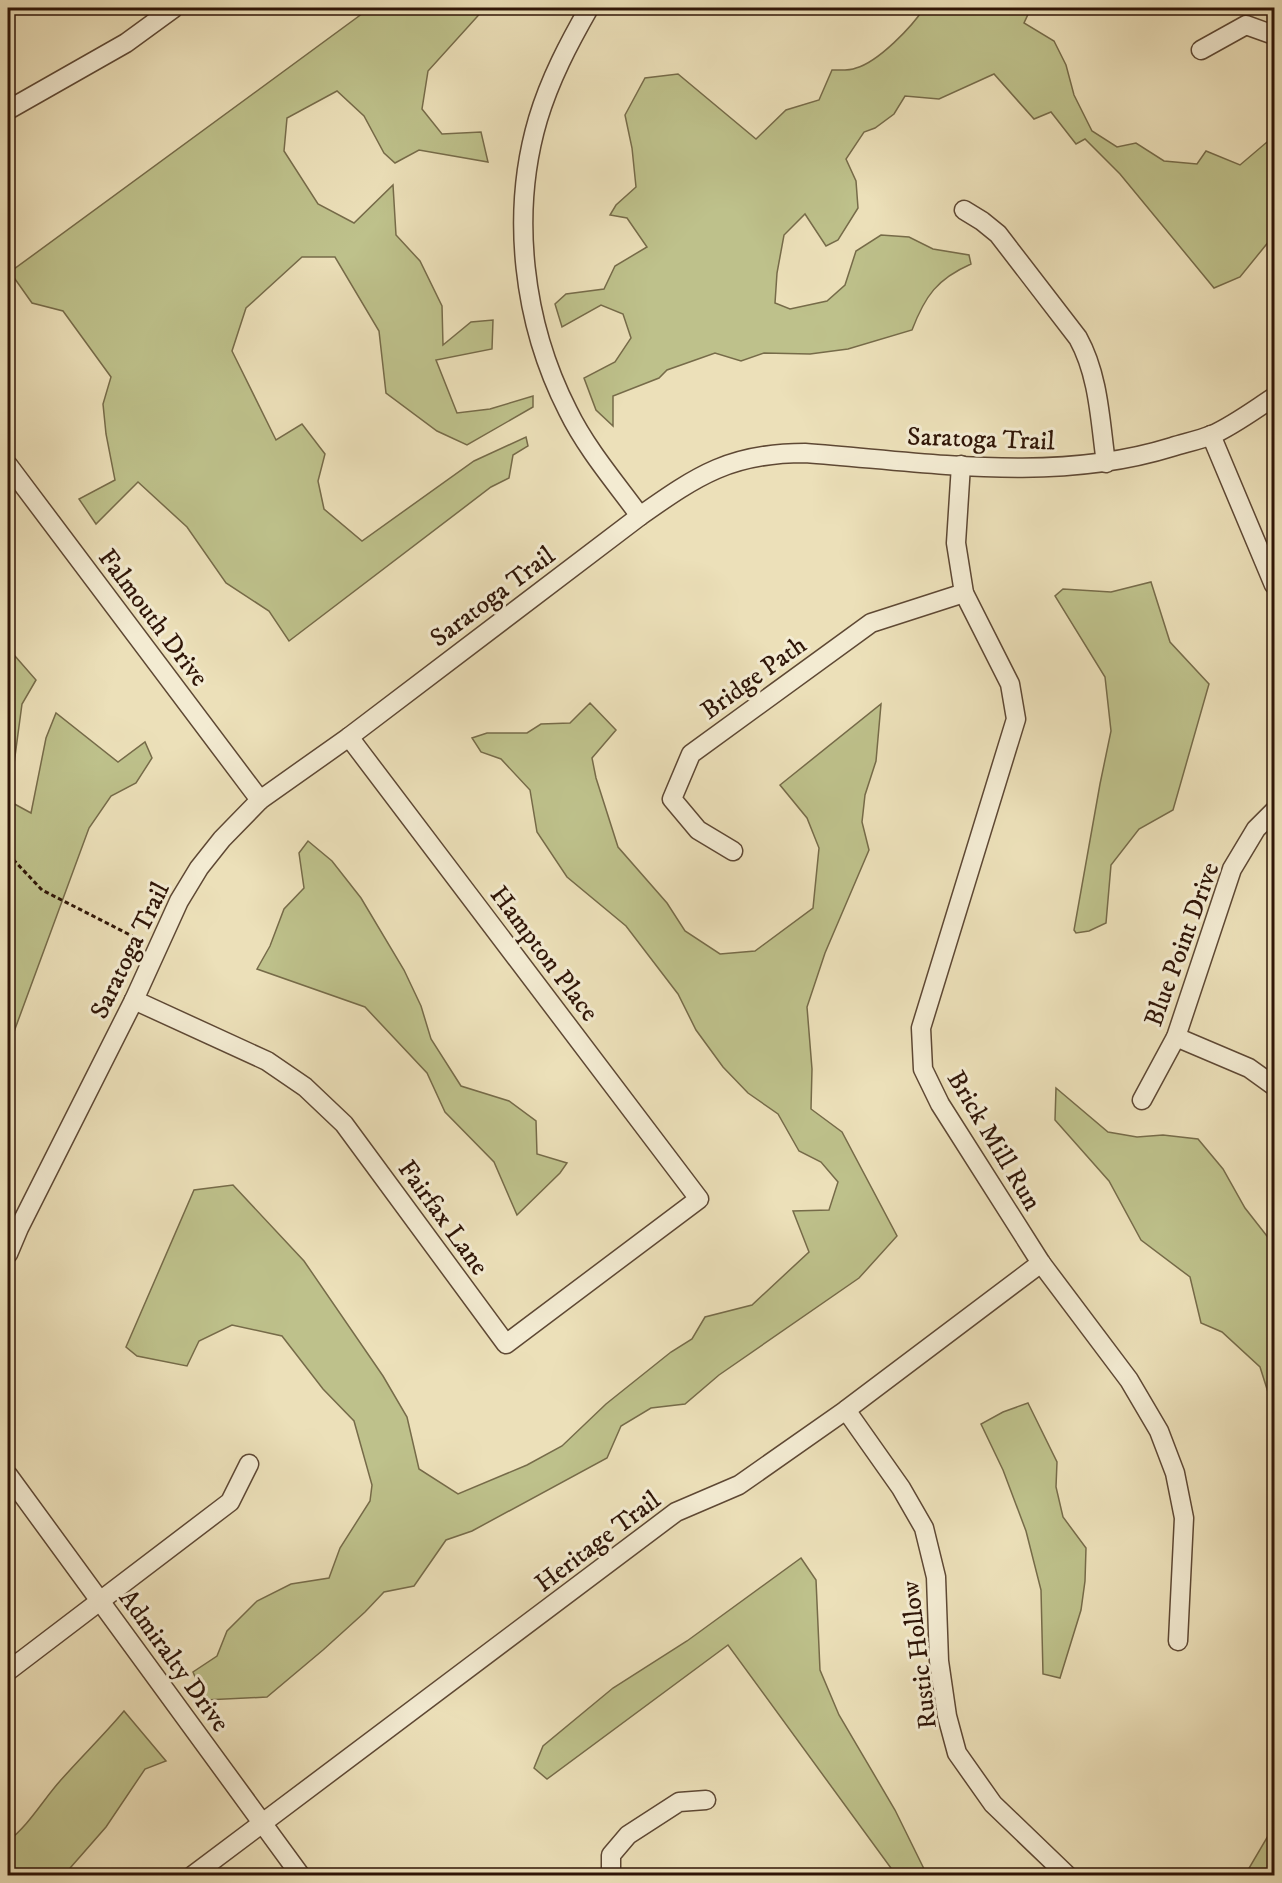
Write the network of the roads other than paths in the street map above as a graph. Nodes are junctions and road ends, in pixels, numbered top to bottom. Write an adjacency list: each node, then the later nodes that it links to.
1 (174, 8): 5 (street)
2 (589, 8): 12 (street)
3 (1275, 35): 4 (street)
4 (1201, 50)
5 (8, 110)
6 (964, 210): 9 (street)
7 (1275, 397): 8 (street, Saratoga Trail)
8 (1211, 435): 9 (street, Saratoga Trail); 13 (street)
9 (1106, 463): 11 (street, Saratoga Trail)
10 (8, 465): 16 (street, Falmouth Drive)
11 (961, 465): 12 (street, Saratoga Trail); 14 (street, Brick Mill Run)
12 (640, 516): 15 (street, Saratoga Trail)
13 (1275, 585)
14 (964, 593): 18 (street, Bridge Path); 26 (street, Brick Mill Run)
15 (350, 737): 16 (street, Saratoga Trail); 23 (street, Hampton Place)
16 (260, 800): 19 (street, Saratoga Trail)
17 (1275, 811): 20 (street, Blue Point Drive)
18 (733, 851)
19 (134, 1000): 23 (street, Fairfax Lane); 24 (street, Saratoga Trail)
20 (1176, 1037): 21 (street); 22 (street, Blue Point Drive)
21 (1275, 1086)
22 (1142, 1100)
23 (699, 1199)
24 (15, 1218): 25 (street, Saratoga Trail)
25 (8, 1254)
26 (1041, 1263): 27 (street, Heritage Trail); 31 (street, Brick Mill Run)
27 (846, 1410): 34 (street, Heritage Trail); 38 (street, Rustic Hollow)
28 (249, 1464): 30 (street)
29 (8, 1475): 30 (street, Admiralty Drive)
30 (100, 1600): 32 (street); 34 (street, Admiralty Drive)
31 (1178, 1641)
32 (8, 1671)
33 (706, 1800): 37 (street)
34 (263, 1824): 35 (street, Heritage Trail); 36 (street, Admiralty Drive)
35 (192, 1875)
36 (301, 1875)
37 (611, 1875)
38 (1068, 1875)

